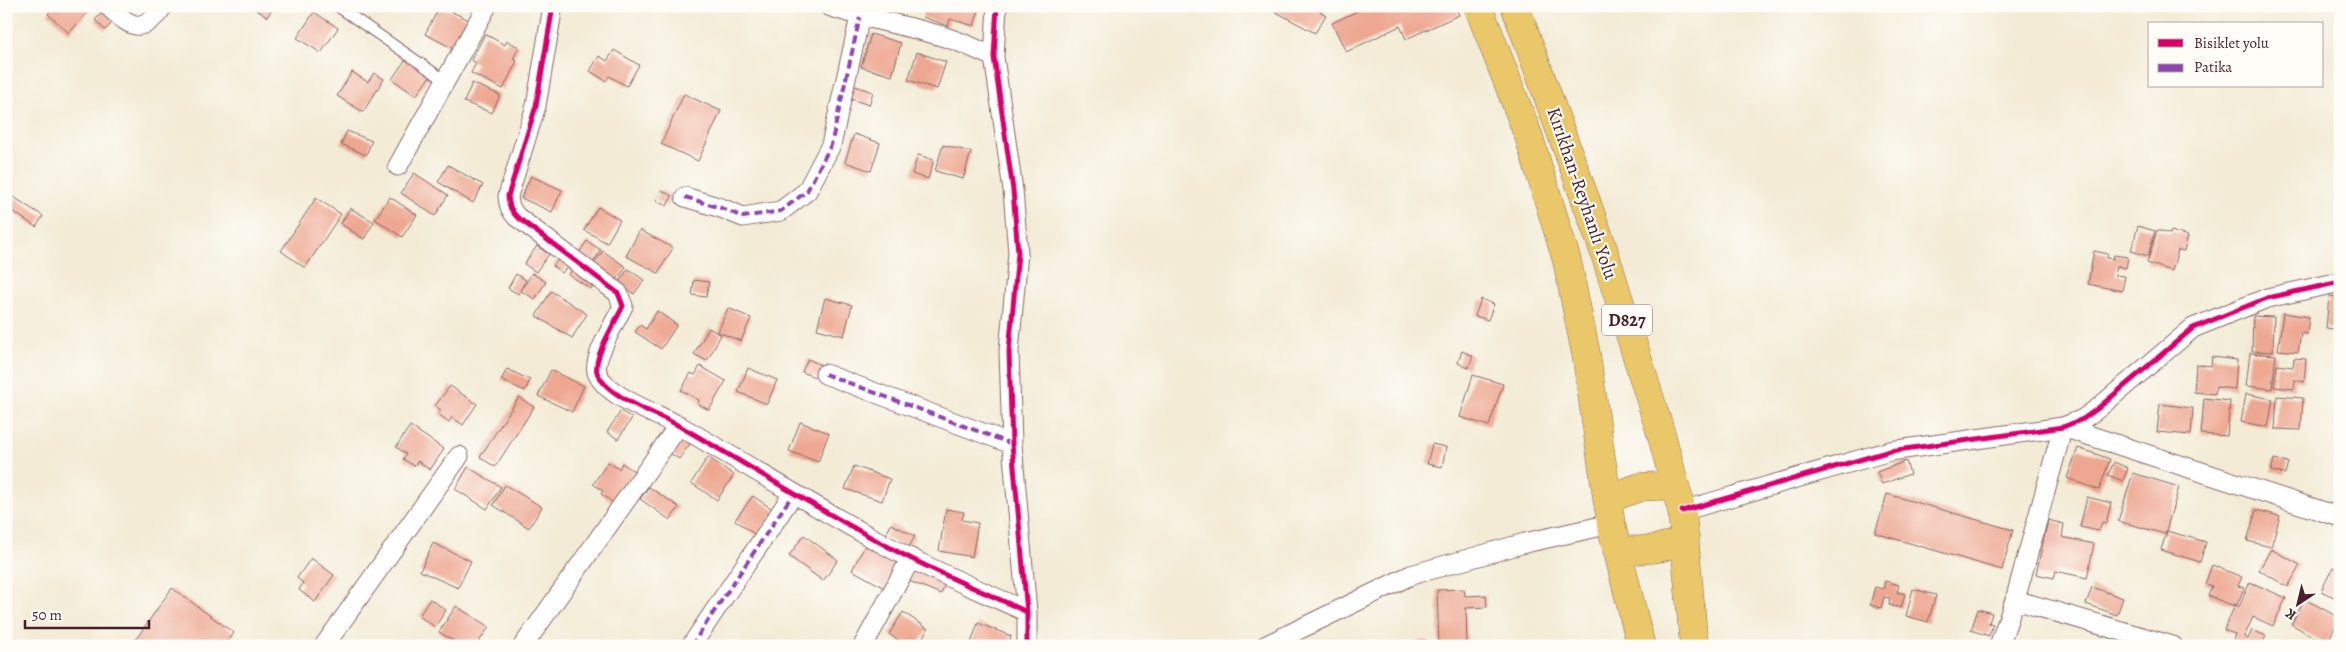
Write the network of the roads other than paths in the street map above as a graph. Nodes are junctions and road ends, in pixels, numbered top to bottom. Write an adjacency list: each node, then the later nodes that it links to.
1 (108, 6): 2 (street)
2 (163, 6)
3 (337, 6): 12 (lane)
4 (487, 6): 12 (street)
5 (553, 6): 17 (street)
6 (829, 6): 10 (street)
7 (997, 6): 11 (street)
8 (1478, 6): 24 (highway, Kırıkhan-Reyhanlı Yolu / D827)
9 (1515, 6): 22 (highway, Kırıkhan-Reyhanlı Yolu / D827)
10 (860, 17): 11 (street); 14 (street)
11 (994, 57): 19 (street)
12 (446, 81): 13 (street)
13 (398, 166)
14 (684, 197)
15 (2340, 282): 18 (street)
16 (825, 374): 19 (street)
17 (679, 426): 21 (street); 30 (street)
18 (2063, 427): 22 (street); 23 (street); 27 (street)
19 (1012, 444): 28 (street)
20 (459, 456): 29 (street)
21 (793, 494): 26 (street); 31 (street)
22 (1679, 498): 24 (highway); 25 (highway, Kırıkhan-Reyhanlı Yolu / D827)
23 (2340, 517)
24 (1612, 525): 25 (highway); 34 (street); 35 (highway, Kırıkhan-Reyhanlı Yolu / D827)
25 (1685, 539): 36 (highway, Kırıkhan-Reyhanlı Yolu / D827)
26 (910, 558): 28 (street); 32 (street)
27 (2015, 600): 37 (street); 38 (street)
28 (1027, 612): 33 (street)
29 (324, 646)
30 (523, 646)
31 (691, 646)
32 (863, 646)
33 (1027, 646)
34 (1265, 646)
35 (1641, 646)
36 (1694, 646)
37 (1998, 646)
38 (2173, 646)

